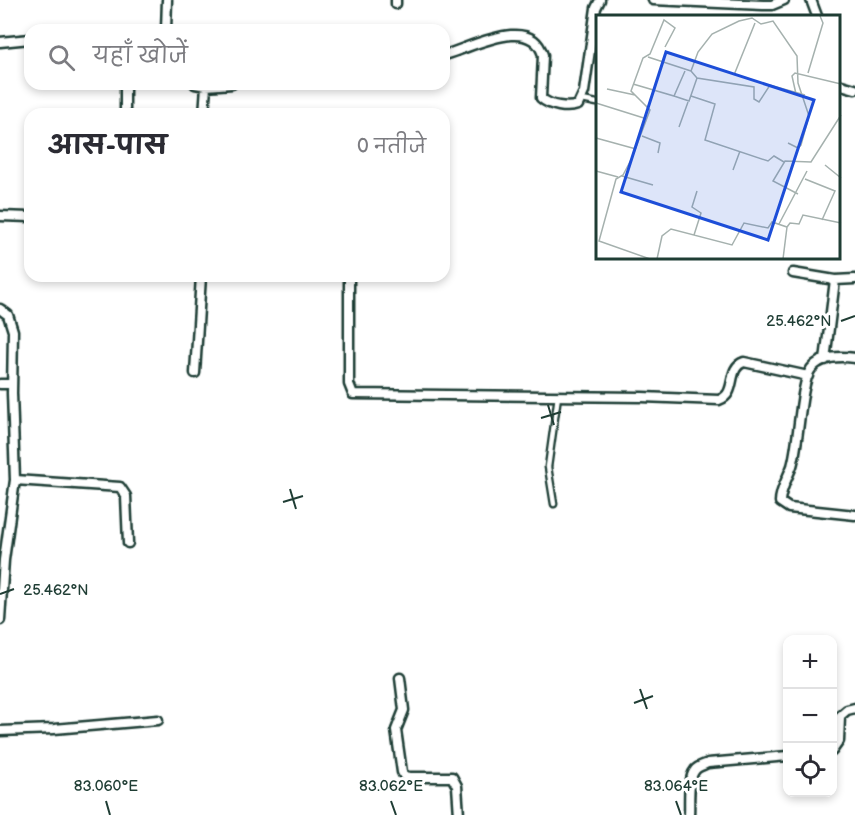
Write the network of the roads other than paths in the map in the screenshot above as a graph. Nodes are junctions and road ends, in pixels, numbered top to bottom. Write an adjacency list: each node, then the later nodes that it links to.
1 (167, 0): 8 (street)
2 (600, 0): 16 (street)
3 (653, 0): 6 (street)
4 (784, 0): 6 (street)
5 (811, 0): 7 (street)
6 (754, 2)
7 (817, 15)
8 (166, 24)
9 (24, 40): 10 (street)
10 (0, 42)
11 (450, 53): 16 (street)
12 (840, 85): 13 (street)
13 (855, 89)
14 (125, 90): 18 (street)
15 (206, 90): 19 (street)
16 (582, 100): 17 (lane)
17 (596, 103)
18 (125, 108)
19 (204, 108)
20 (0, 216): 21 (street)
21 (24, 216)
22 (793, 273): 24 (street)
23 (855, 279): 24 (street)
24 (835, 280): 29 (street)
25 (201, 282): 30 (street)
26 (349, 282): 34 (street)
27 (0, 309): 33 (street)
28 (855, 358): 29 (street)
29 (825, 360): 31 (street)
30 (195, 373)
31 (808, 376): 34 (street); 37 (street)
32 (0, 384): 33 (street)
33 (12, 384): 35 (street)
34 (558, 396): 36 (lane)
35 (15, 480): 38 (street); 39 (street)
36 (554, 504)
37 (855, 515)
38 (128, 543)
39 (2, 560): 40 (street)
40 (0, 620)
41 (400, 678): 47 (street)
42 (855, 708): 45 (street)
43 (158, 720): 44 (street)
44 (0, 731)
45 (837, 744)
46 (783, 756): 48 (street)
47 (459, 815)
48 (689, 815)

